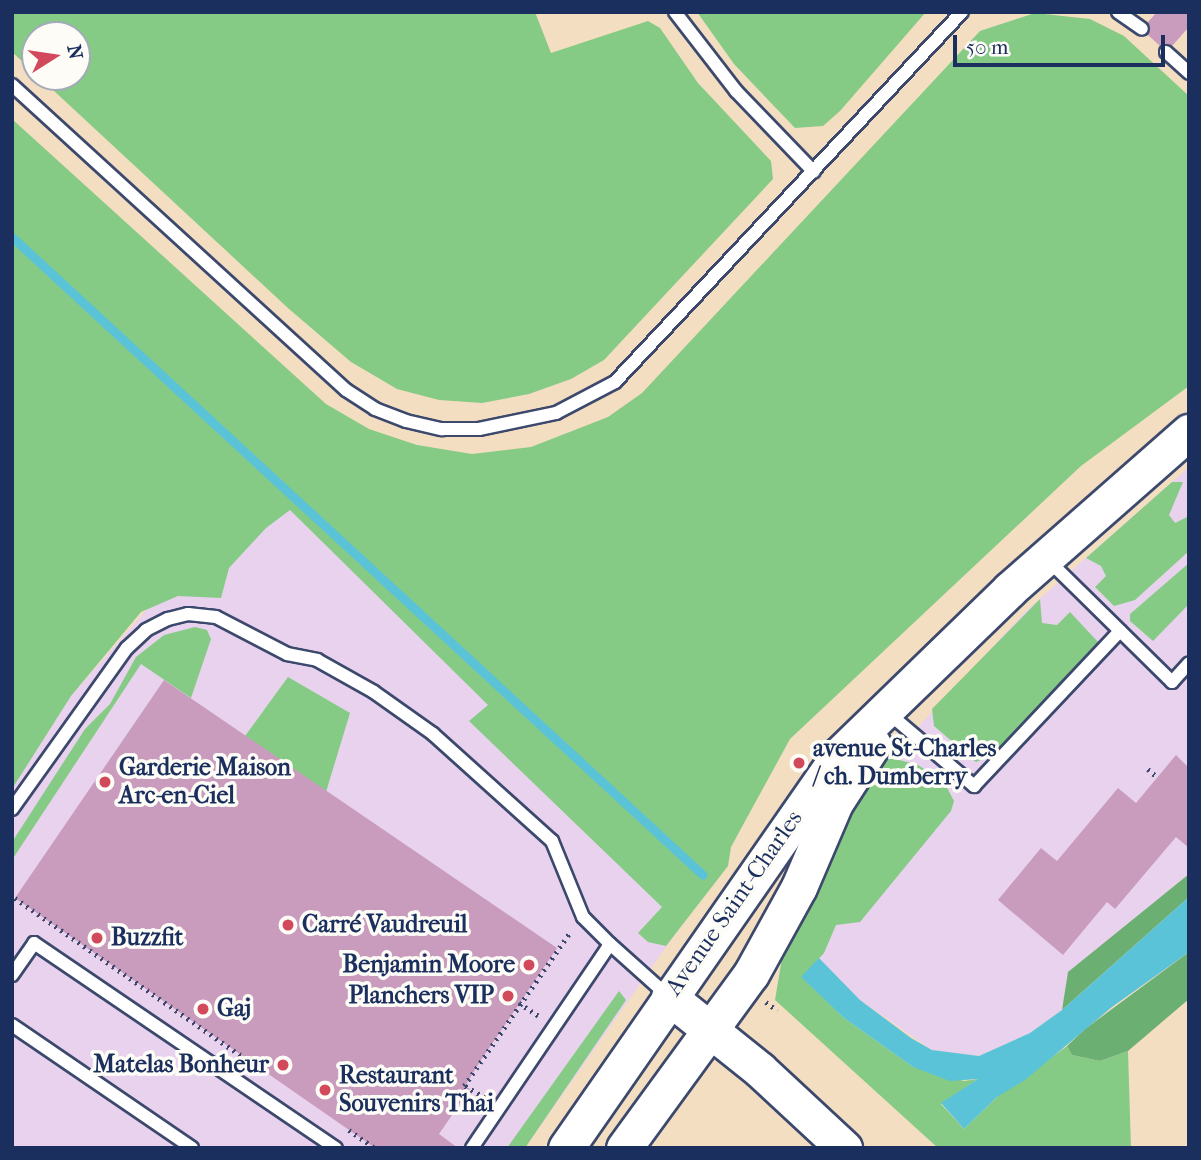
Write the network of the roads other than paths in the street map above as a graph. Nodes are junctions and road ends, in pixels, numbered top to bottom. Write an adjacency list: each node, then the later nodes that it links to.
1 (675, 12): 9 (lane)
2 (969, 12): 5 (lane)
3 (1118, 12): 4 (lane)
4 (1126, 12)
5 (958, 17): 9 (lane)
6 (1166, 52): 7 (lane)
7 (1189, 74)
8 (12, 85): 9 (lane)
9 (814, 172)
10 (1187, 436): 11 (street, Avenue Saint-Charles)
11 (1045, 557): 12 (lane); 14 (street, Avenue Saint-Charles)
12 (1120, 631): 13 (lane); 14 (lane)
13 (1189, 663)
14 (888, 713): 18 (street, Avenue Saint-Charles); 20 (street, Avenue Saint-Charles)
15 (12, 809): 16 (lane)
16 (610, 944): 18 (lane); 23 (lane)
17 (12, 975): 22 (lane)
18 (669, 997): 20 (street); 24 (street, Avenue Saint-Charles)
19 (12, 1025): 21 (lane)
20 (710, 1030): 25 (street, Avenue Saint-Charles); 26 (street)
21 (192, 1148)
22 (336, 1148)
23 (472, 1148)
24 (566, 1148)
25 (624, 1148)
26 (844, 1148)

